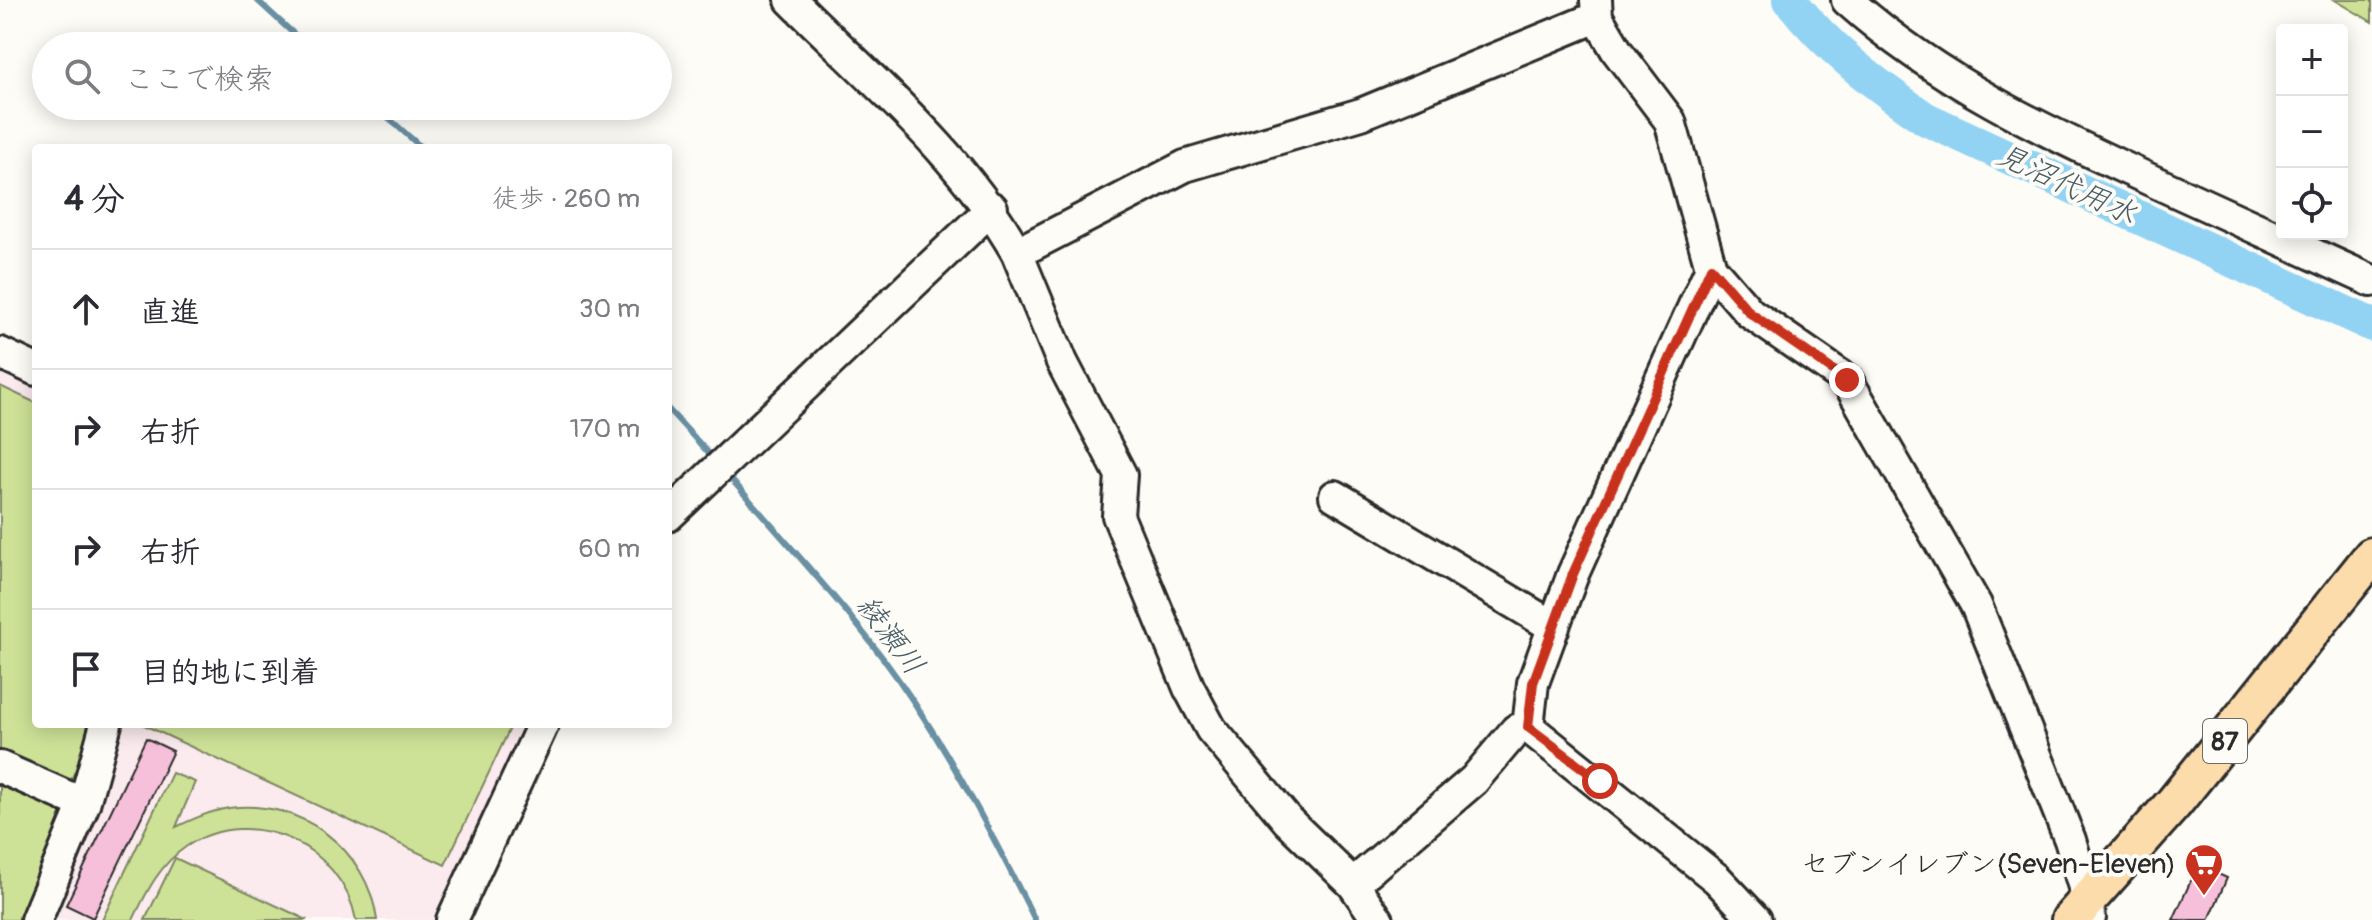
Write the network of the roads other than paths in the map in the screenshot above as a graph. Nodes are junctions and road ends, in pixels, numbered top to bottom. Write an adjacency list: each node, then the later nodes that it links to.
1 (791, 0): 4 (street)
2 (1847, 0): 7 (street)
3 (1597, 8): 5 (street); 6 (street)
4 (992, 208): 5 (street); 11 (street)
5 (1017, 253): 19 (street)
6 (1711, 268): 13 (street); 20 (street)
7 (2372, 281)
8 (0, 353): 9 (street)
9 (32, 368)
10 (1335, 496): 13 (street)
11 (672, 512)
12 (2372, 556): 20 (main road, 87)
13 (1554, 627): 14 (street)
14 (1528, 727): 19 (street); 24 (street)
15 (105, 728): 18 (street)
16 (541, 728): 22 (street)
17 (0, 767): 18 (street)
18 (84, 804): 21 (street)
19 (1353, 884): 23 (street)
20 (2083, 914)
21 (36, 920)
22 (452, 920)
23 (1378, 920)
24 (1756, 920)

